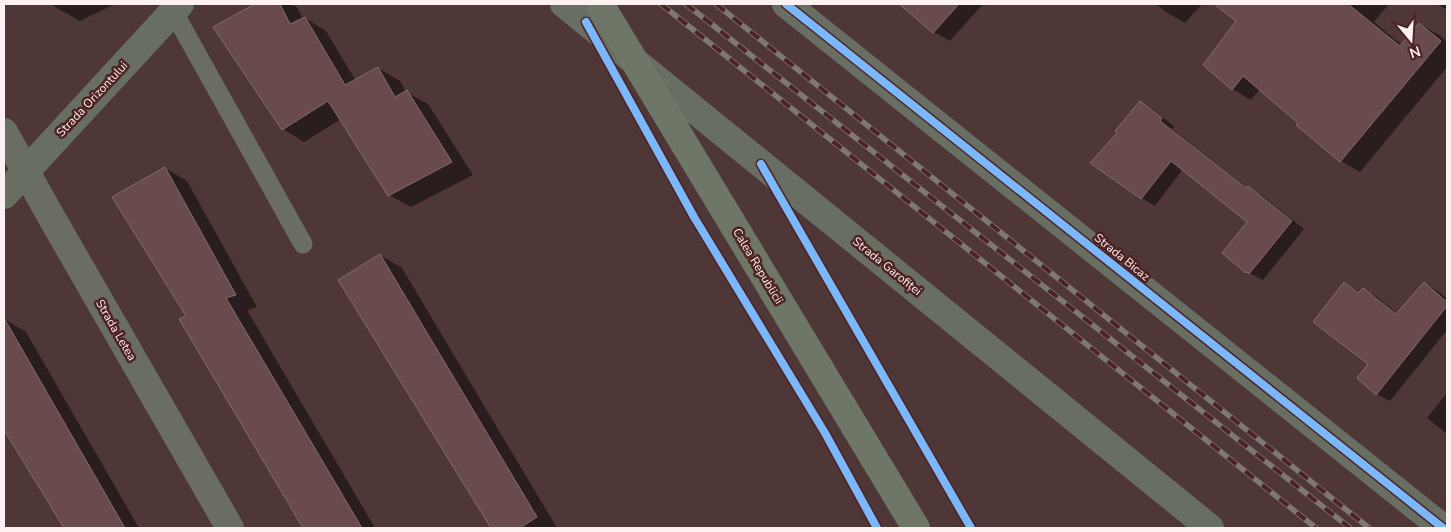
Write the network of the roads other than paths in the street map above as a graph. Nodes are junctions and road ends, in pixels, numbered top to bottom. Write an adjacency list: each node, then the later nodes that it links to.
1 (564, 4): 11 (street, Strada Garofiței)
2 (600, 4): 10 (main road, Calea Republicii, bridge)
3 (786, 4): 12 (street, Strada Bicaz)
4 (177, 7): 6 (street, Strada Orizontului); 8 (lane)
5 (4, 132): 6 (street, Strada Letea)
6 (26, 171): 7 (street, Strada Orizontului); 9 (street, Strada Letea)
7 (4, 194)
8 (303, 244)
9 (230, 528)
10 (916, 528)
11 (1210, 528)
12 (1443, 528)

